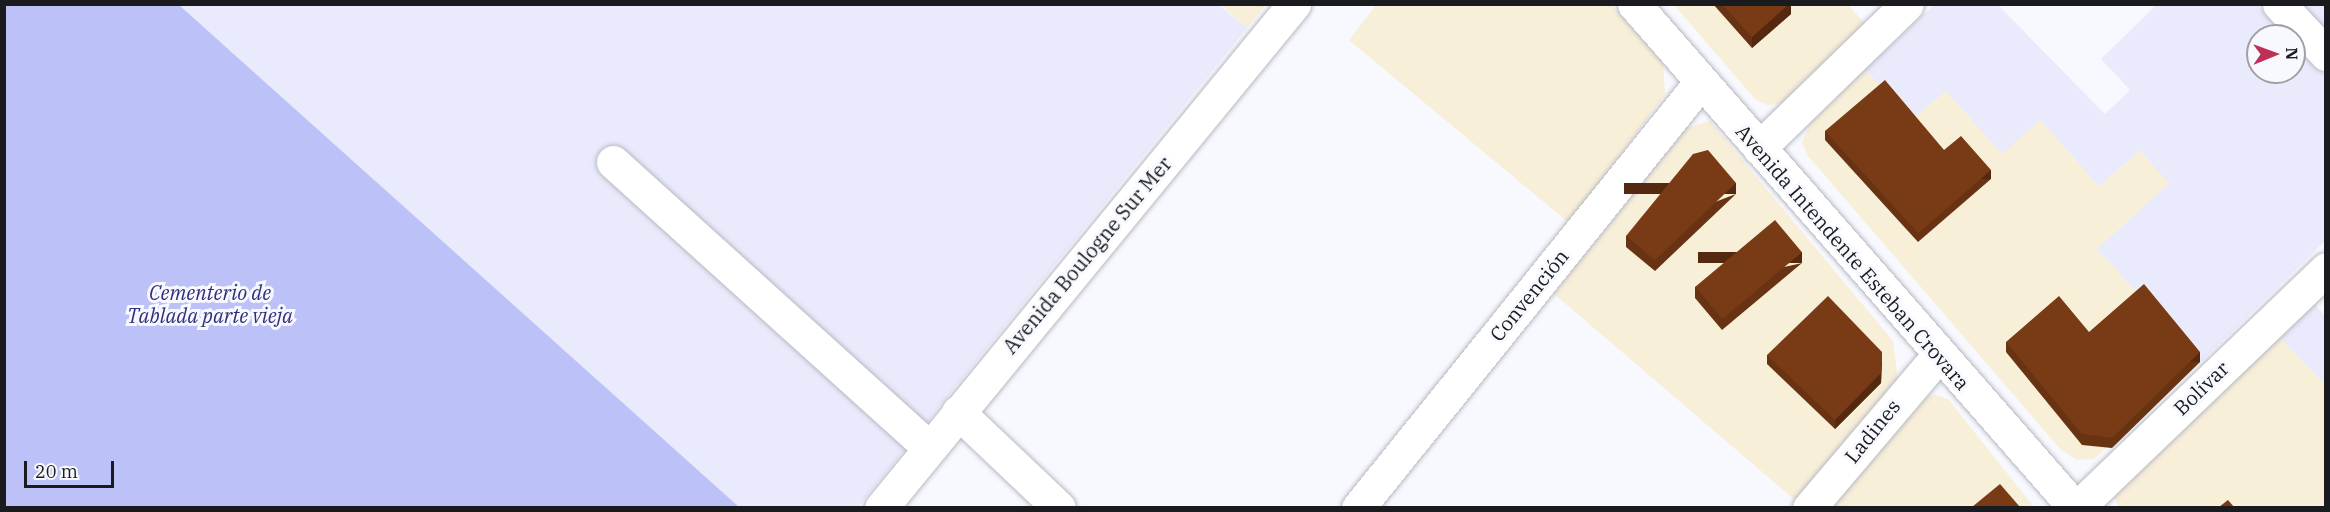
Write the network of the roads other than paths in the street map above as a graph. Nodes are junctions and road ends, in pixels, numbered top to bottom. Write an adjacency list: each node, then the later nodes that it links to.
1 (1294, 4): 11 (street, Avenida Boulogne Sur Mer)
2 (1634, 4): 6 (street, Avenida Intendente Esteban Crovara)
3 (1907, 4): 7 (street)
4 (2279, 4): 5 (street)
5 (2325, 54)
6 (1700, 83): 7 (street, Avenida Intendente Esteban Crovara); 15 (street, Convención)
7 (1759, 148): 10 (street, Avenida Intendente Esteban Crovara)
8 (613, 162): 12 (street)
9 (2325, 269): 17 (street, Bolívar)
10 (1938, 356): 16 (street, Ladines); 17 (street, Avenida Intendente Esteban Crovara)
11 (958, 412): 12 (street, Avenida Boulogne Sur Mer); 14 (street)
12 (929, 448): 13 (street, Avenida Boulogne Sur Mer)
13 (881, 507)
14 (1059, 507)
15 (1358, 507)
16 (1809, 507)
17 (2076, 507)

